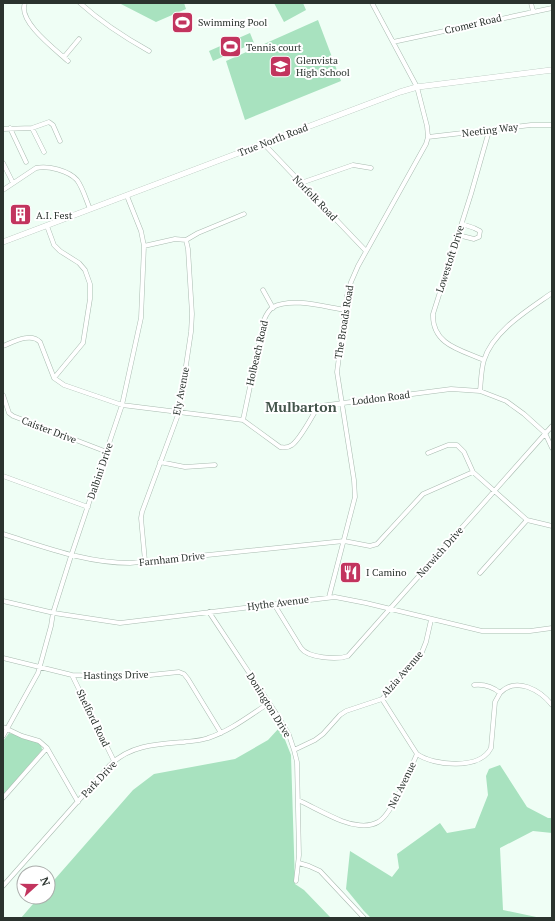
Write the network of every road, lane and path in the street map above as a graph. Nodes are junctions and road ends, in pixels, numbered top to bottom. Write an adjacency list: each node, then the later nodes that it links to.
1 (25, 3): 10 (street)
2 (80, 3): 9 (street)
3 (372, 3): 8 (street)
4 (532, 3): 6 (street)
5 (552, 8): 6 (street, Cromer Road)
6 (534, 11): 8 (street, Cromer Road)
7 (79, 39): 10 (street)
8 (393, 42): 13 (street)
9 (149, 51)
10 (64, 57): 11 (street)
11 (68, 61)
12 (552, 70): 13 (main road, True North Road)
13 (417, 87): 19 (street); 21 (main road, True North Road)
14 (552, 125): 18 (street, Neeting Way)
15 (3, 128): 16 (street)
16 (10, 128): 17 (street); 23 (street)
17 (32, 128): 20 (street); 22 (street)
18 (489, 131): 19 (street, Neeting Way); 32 (street, Lowestoft Drive)
19 (428, 137): 38 (street, The Broads Road)
20 (60, 141)
21 (264, 144): 27 (street, Norfolk Road); 29 (main road, True North Road)
22 (44, 152)
23 (26, 162)
24 (3, 163): 26 (street)
25 (371, 168): 27 (street)
26 (13, 183): 28 (street); 30 (street)
27 (301, 183): 38 (street, Norfolk Road)
28 (3, 190)
29 (127, 196): 30 (main road, True North Road); 37 (street, Dalbini Drive)
30 (90, 209): 33 (main road, True North Road)
31 (244, 214): 35 (street)
32 (462, 224): 34 (street, Lowestoft Drive); 34 (street)
33 (47, 226): 36 (main road, True North Road); 45 (street)
34 (458, 235): 44 (street, Lowestoft Drive)
35 (186, 240): 37 (street); 50 (street, Ely Avenue)
36 (3, 242)
37 (144, 246): 49 (street, Dalbini Drive)
38 (366, 251): 42 (street, The Broads Road)
39 (263, 290): 41 (street, Holbeach Road)
40 (552, 293): 44 (street)
41 (273, 308): 42 (street); 51 (street, Holbeach Road)
42 (345, 310): 48 (street, The Broads Road)
43 (3, 346): 45 (street)
44 (484, 360): 46 (street)
45 (54, 378): 49 (street, Loddon Road)
46 (480, 391): 48 (street, Loddon Road); 53 (street, Loddon Road)
47 (3, 395): 55 (street, Caister Drive)
48 (342, 403): 51 (street, Loddon Road); 66 (street, The Broads Road)
49 (122, 405): 50 (street, Loddon Road); 55 (street, Dalbini Drive)
50 (179, 412): 51 (street, Loddon Road); 57 (street, Ely Avenue)
51 (243, 420)
52 (552, 426): 53 (street, Norwich Drive)
53 (546, 432): 54 (street); 61 (street, Norwich Drive)
54 (552, 448)
55 (107, 452): 62 (street, Dalbini Drive)
56 (428, 453): 59 (street)
57 (160, 462): 58 (street); 68 (street, Ely Avenue)
58 (215, 465)
59 (473, 472): 61 (street); 66 (street, Farnham Drive)
60 (3, 476): 62 (street)
61 (494, 491): 63 (street); 73 (street, Norwich Drive)
62 (88, 507): 67 (street, Dalbini Drive)
63 (527, 520): 64 (street); 69 (street)
64 (552, 526)
65 (3, 534): 67 (street, Farnham Drive)
66 (344, 541): 68 (street, Farnham Drive); 70 (street, The Broads Road)
67 (71, 556): 68 (street, Farnham Drive); 75 (street, Dalbini Drive)
68 (145, 561)
69 (480, 573)
70 (328, 597): 72 (street, Hythe Avenue); 73 (street, Hythe Avenue)
71 (3, 601): 75 (street, Hythe Avenue)
72 (274, 604): 73 (street, Norwich Drive); 74 (street, Hythe Avenue)
73 (390, 609): 76 (street, Hythe Avenue)
74 (209, 612): 75 (street, Hythe Avenue); 84 (street, Donington Drive)
75 (53, 613): 79 (street, Dalbini Drive)
76 (431, 620): 77 (street, Hythe Avenue); 83 (street, Alzia Avenue)
77 (552, 628)
78 (3, 658): 79 (street, Hastings Drive)
79 (40, 668): 80 (street, Hastings Drive); 87 (street, Dalbini Drive)
80 (72, 675): 88 (street, Hastings Drive); 93 (street, Shelford Road)
81 (474, 685): 82 (street)
82 (500, 693): 85 (street); 92 (street)
83 (382, 699): 91 (street, Alzia Avenue); 92 (street)
84 (269, 703): 88 (street, Park Drive); 91 (street, Donington Drive)
85 (552, 705)
86 (3, 727): 87 (street)
87 (8, 729): 89 (street, Dalbini Drive); 90 (street)
88 (221, 733): 93 (street, Park Drive)
89 (3, 736)
90 (47, 748): 94 (street); 96 (street)
91 (294, 750): 95 (street, Donington Drive)
92 (417, 754): 95 (street, Nel Avenue)
93 (114, 761): 96 (street, Park Drive)
94 (3, 798)
95 (298, 800): 97 (street, Donington Drive)
96 (78, 802): 99 (street, Park Drive)
97 (299, 863): 98 (street, Donington Drive); 100 (street)
98 (296, 881)
99 (3, 886)
100 (364, 918)

